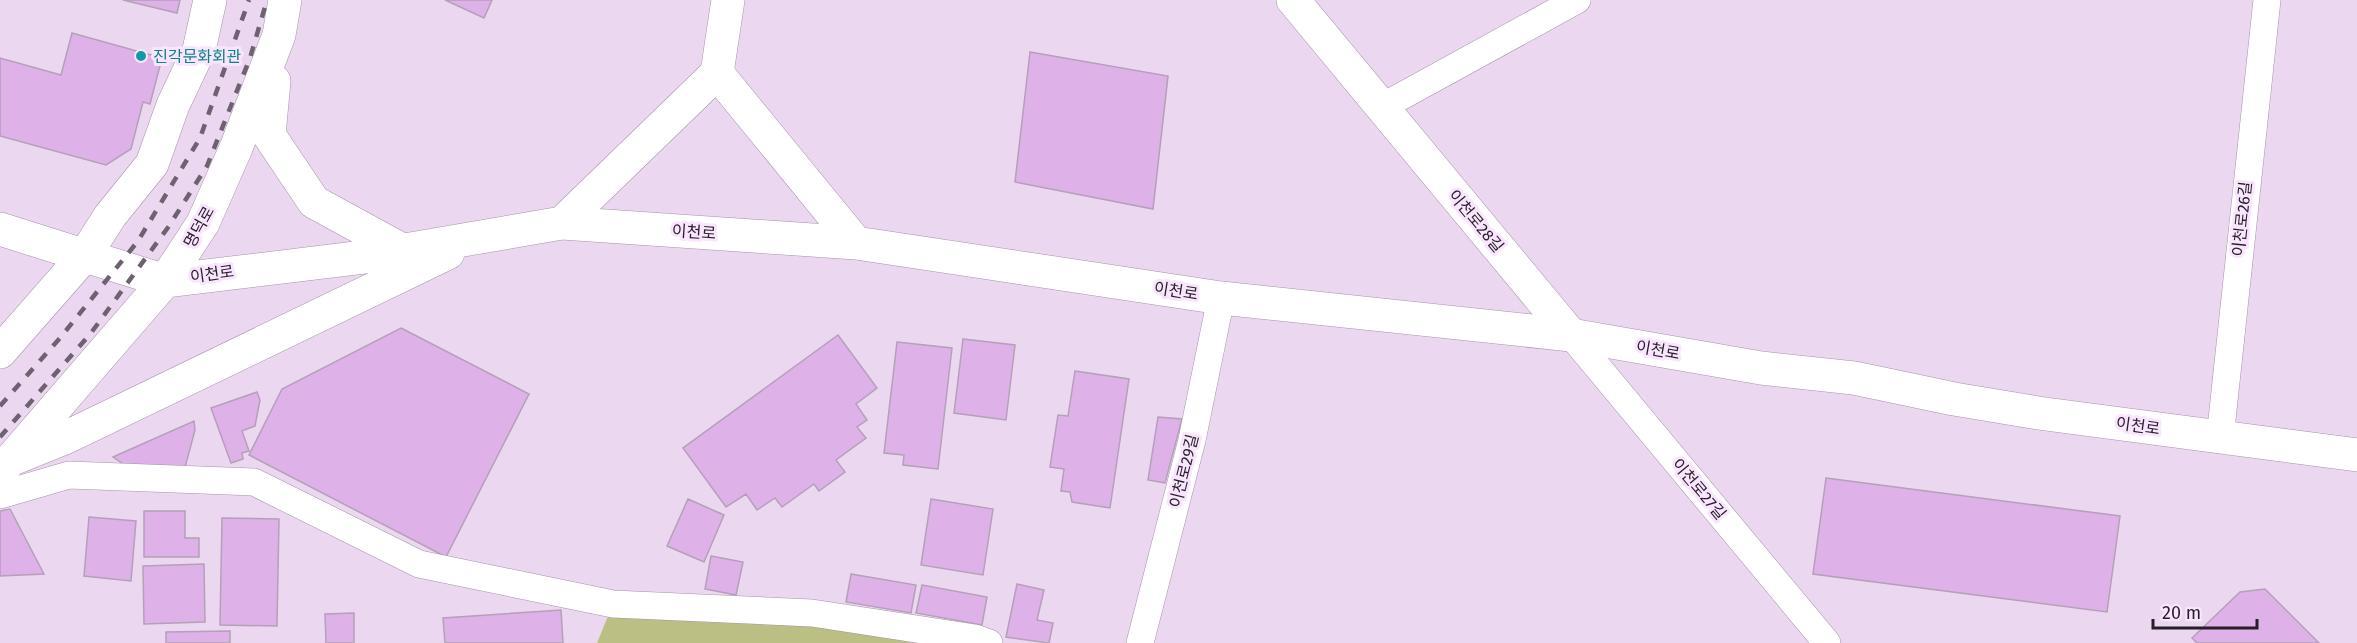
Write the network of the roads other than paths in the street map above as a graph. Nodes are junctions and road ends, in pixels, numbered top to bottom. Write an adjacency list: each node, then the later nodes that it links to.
1 (210, 0): 15 (main road)
2 (285, 0): 7 (main road, 명덕로)
3 (728, 0): 8 (main road)
4 (1293, 0): 9 (main road, 이천로28길)
5 (1577, 0): 9 (street)
6 (2267, 0): 20 (street, 이천로26길)
7 (279, 35): 14 (main road); 16 (main road, 명덕로)
8 (717, 73): 10 (main road); 13 (main road)
9 (1380, 108): 18 (main road, 이천로28길)
10 (562, 223): 12 (main road, 이천로); 13 (main road, 이천로)
11 (0, 229): 15 (main road, 이천로)
12 (486, 234): 14 (main road, 이천로); 22 (main road)
13 (856, 243): 17 (main road, 이천로)
14 (402, 250): 16 (main road, 이천로)
15 (85, 255): 16 (main road, 이천로); 19 (main road)
16 (165, 281): 22 (main road, 명덕로)
17 (1221, 298): 18 (main road, 이천로); 25 (street, 이천로29길)
18 (1571, 335): 20 (main road, 이천로); 26 (street, 이천로27길)
19 (0, 352)
20 (2220, 438): 21 (main road, 이천로)
21 (2357, 454)
22 (4, 466)
23 (0, 495): 24 (street)
24 (989, 643)
25 (1140, 643)
26 (1827, 643)

